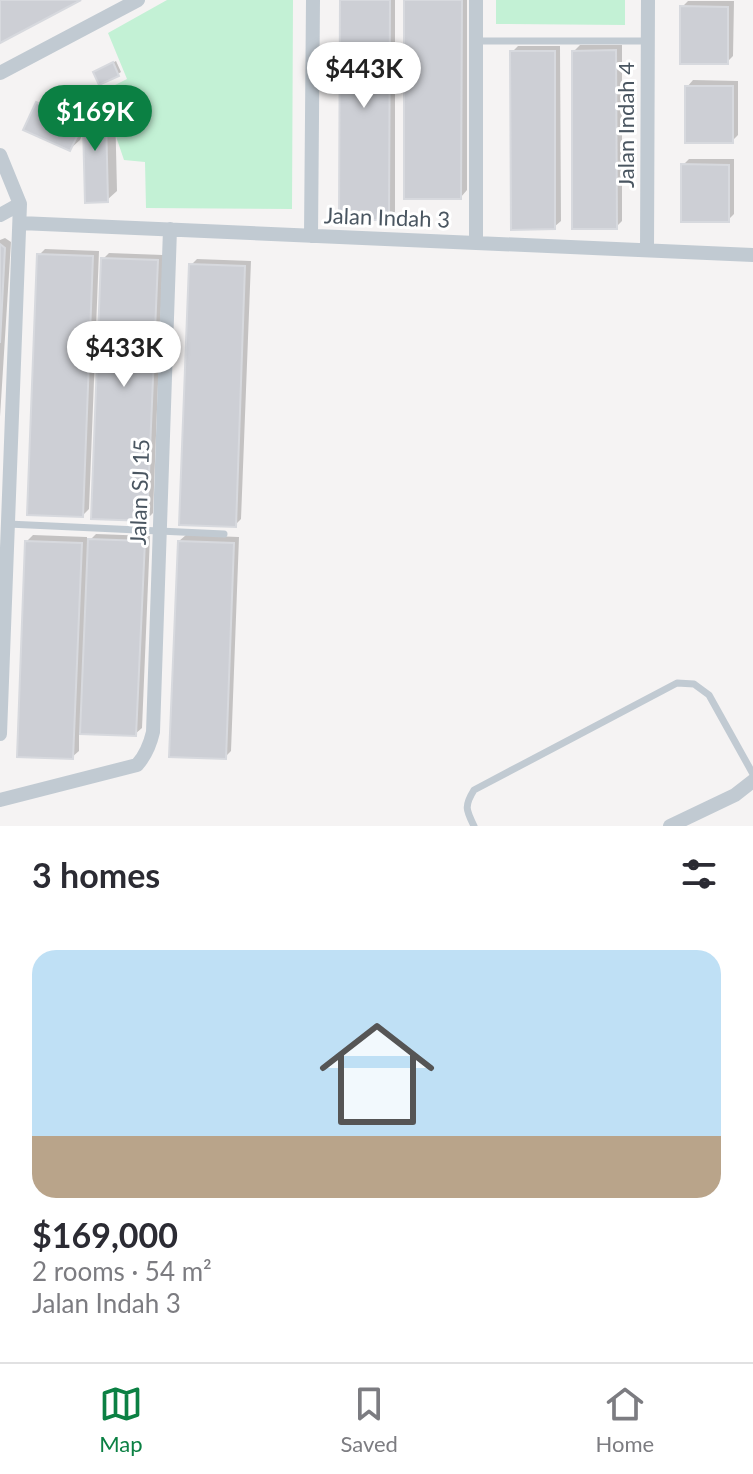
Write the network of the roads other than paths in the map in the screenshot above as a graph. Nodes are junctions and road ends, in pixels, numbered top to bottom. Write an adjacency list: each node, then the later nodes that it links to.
1 (313, 0): 13 (street)
2 (476, 0): 5 (street)
3 (648, 0): 6 (street, Jalan Indah 4)
4 (136, 1): 7 (street)
5 (476, 41): 6 (lane); 14 (street)
6 (648, 41): 15 (street, Jalan Indah 4)
7 (0, 73)
8 (0, 155): 9 (street)
9 (20, 204): 10 (street); 11 (street)
10 (0, 215)
11 (20, 223): 12 (street, Jalan Indah 3); 17 (street)
12 (170, 229): 13 (street, Jalan Indah 3); 19 (street, Jalan SJ 15)
13 (311, 236): 14 (street, Jalan Indah 3)
14 (476, 243): 15 (street, Jalan Indah 3)
15 (647, 250): 16 (street, Jalan Indah 3)
16 (753, 255)
17 (5, 489): 18 (street)
18 (8, 524): 19 (lane); 21 (street)
19 (160, 531): 20 (lane); 25 (street, Jalan SJ 15)
20 (224, 534)
21 (1, 644): 22 (street)
22 (0, 734)
23 (753, 774): 26 (lane)
24 (753, 781): 27 (street)
25 (0, 800)
26 (474, 826)
27 (670, 826)

